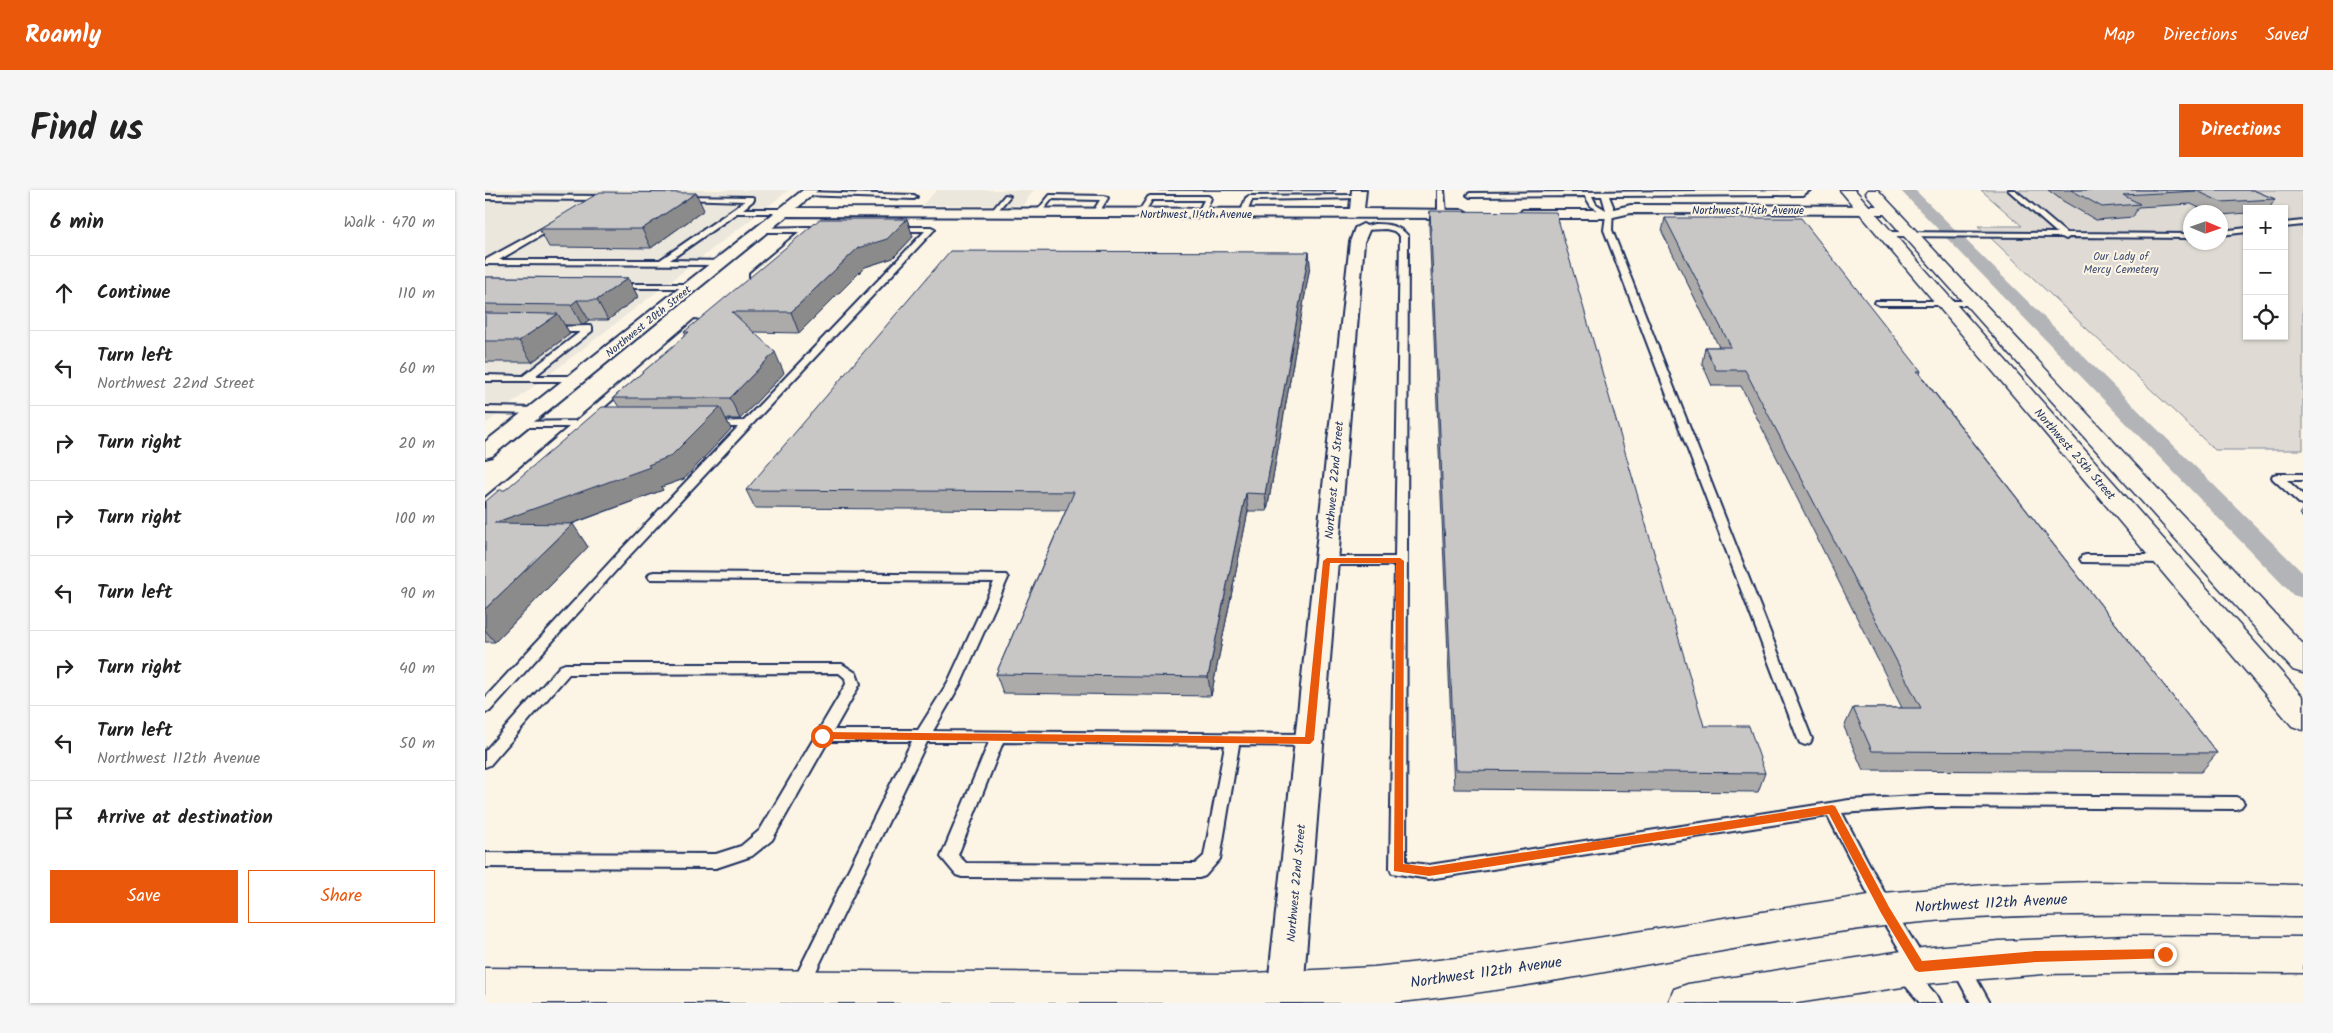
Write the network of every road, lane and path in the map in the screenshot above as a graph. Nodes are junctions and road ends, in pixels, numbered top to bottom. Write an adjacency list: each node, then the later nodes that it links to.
1 (1441, 190): 23 (lane)
2 (1807, 190): 10 (lane)
3 (1847, 190): 29 (main road, Northwest 25th Street)
4 (1871, 190): 30 (main road)
5 (2011, 190): 40 (lane)
6 (808, 192): 17 (lane); 20 (street, Northwest 20th Street)
7 (1492, 192): 9 (lane); 11 (lane)
8 (1358, 193): 22 (lane); 28 (street, Northwest 22nd Street)
9 (1587, 194): 10 (lane); 26 (lane)
10 (1604, 194): 26 (lane)
11 (1470, 195)
12 (1007, 196): 21 (lane)
13 (485, 197): 14 (lane)
14 (599, 198): 15 (lane); 18 (lane)
15 (618, 198)
16 (676, 198): 19 (lane)
17 (913, 198)
18 (582, 208)
19 (735, 211): 20 (lane); 42 (lane)
20 (784, 212): 21 (street, Northwest 114th Avenue); 36 (street, Northwest 20th Street)
21 (993, 213): 22 (street, Northwest 114th Avenue)
22 (1244, 214): 28 (street, Northwest 114th Avenue)
23 (1442, 214): 24 (street, Northwest 114th Avenue); 28 (street, Northwest 114th Avenue)
24 (1481, 214)
25 (1511, 214): 26 (street, Northwest 114th Avenue)
26 (1609, 214): 29 (street, Northwest 114th Avenue); 78 (lane)
27 (565, 218): 41 (lane)
28 (1360, 221): 68 (street, Northwest 22nd Street); 69 (lane)
29 (1875, 222): 30 (street, Northwest 114th Avenue); 48 (main road, Northwest 25th Street)
30 (1900, 222): 40 (lane); 49 (main road)
31 (2303, 223): 32 (lane)
32 (2288, 225)
33 (807, 229): 34 (lane); 36 (lane); 44 (lane)
34 (835, 229)
35 (883, 229): 61 (lane)
36 (762, 230): 43 (street, Northwest 20th Street)
37 (2243, 230): 38 (lane)
38 (2228, 232)
39 (2183, 236): 40 (lane)
40 (2066, 237)
41 (488, 262): 42 (lane)
42 (663, 262): 43 (lane)
43 (721, 263): 46 (street, Northwest 20th Street)
44 (743, 284)
45 (603, 286): 46 (lane)
46 (692, 286): 54 (street, Northwest 20th Street)
47 (1879, 302): 48 (lane)
48 (1944, 303): 49 (lane); 67 (main road, Northwest 25th Street)
49 (1975, 303): 71 (main road)
50 (706, 315): 58 (lane)
51 (541, 329): 53 (lane)
52 (485, 378): 53 (lane)
53 (525, 378): 54 (lane)
54 (576, 379): 56 (street, Northwest 20th Street)
55 (485, 410): 56 (lane)
56 (536, 411): 57 (street, Northwest 20th Street)
57 (519, 424): 58 (lane); 62 (street, Northwest 20th Street)
58 (579, 424): 59 (lane); 65 (lane)
59 (599, 424)
60 (698, 424): 61 (lane)
61 (747, 424): 72 (lane)
62 (485, 452)
63 (2303, 477): 64 (lane)
64 (2303, 501)
65 (485, 504)
66 (2085, 558): 67 (lane)
67 (2165, 559): 73 (main road, Northwest 25th Street)
68 (1327, 561): 69 (lane); 79 (street, Northwest 22nd Street)
69 (1400, 561): 82 (lane)
70 (653, 576): 75 (lane)
71 (2303, 663)
72 (485, 707)
73 (2303, 718)
74 (822, 736): 75 (lane); 80 (lane); 83 (lane)
75 (922, 736): 76 (lane); 90 (lane)
76 (998, 737): 77 (lane); 77 (lane)
77 (1233, 738): 79 (lane)
78 (1805, 739)
79 (1310, 740): 91 (street, Northwest 22nd Street)
80 (485, 760)
81 (2236, 804): 82 (lane)
82 (1832, 809): 85 (lane)
83 (485, 860)
84 (2303, 901): 85 (main road, Northwest 112th Avenue)
85 (1885, 910): 88 (lane); 91 (main road, Northwest 112th Avenue)
86 (2303, 955): 87 (main road)
87 (1957, 962): 88 (main road); 94 (lane)
88 (1911, 967): 92 (main road); 93 (lane)
89 (485, 987): 90 (main road, Northwest 112th Avenue)
90 (795, 997): 91 (main road, Northwest 112th Avenue)
91 (1285, 997)
92 (1687, 1003)
93 (1932, 1003)
94 (1981, 1003)

